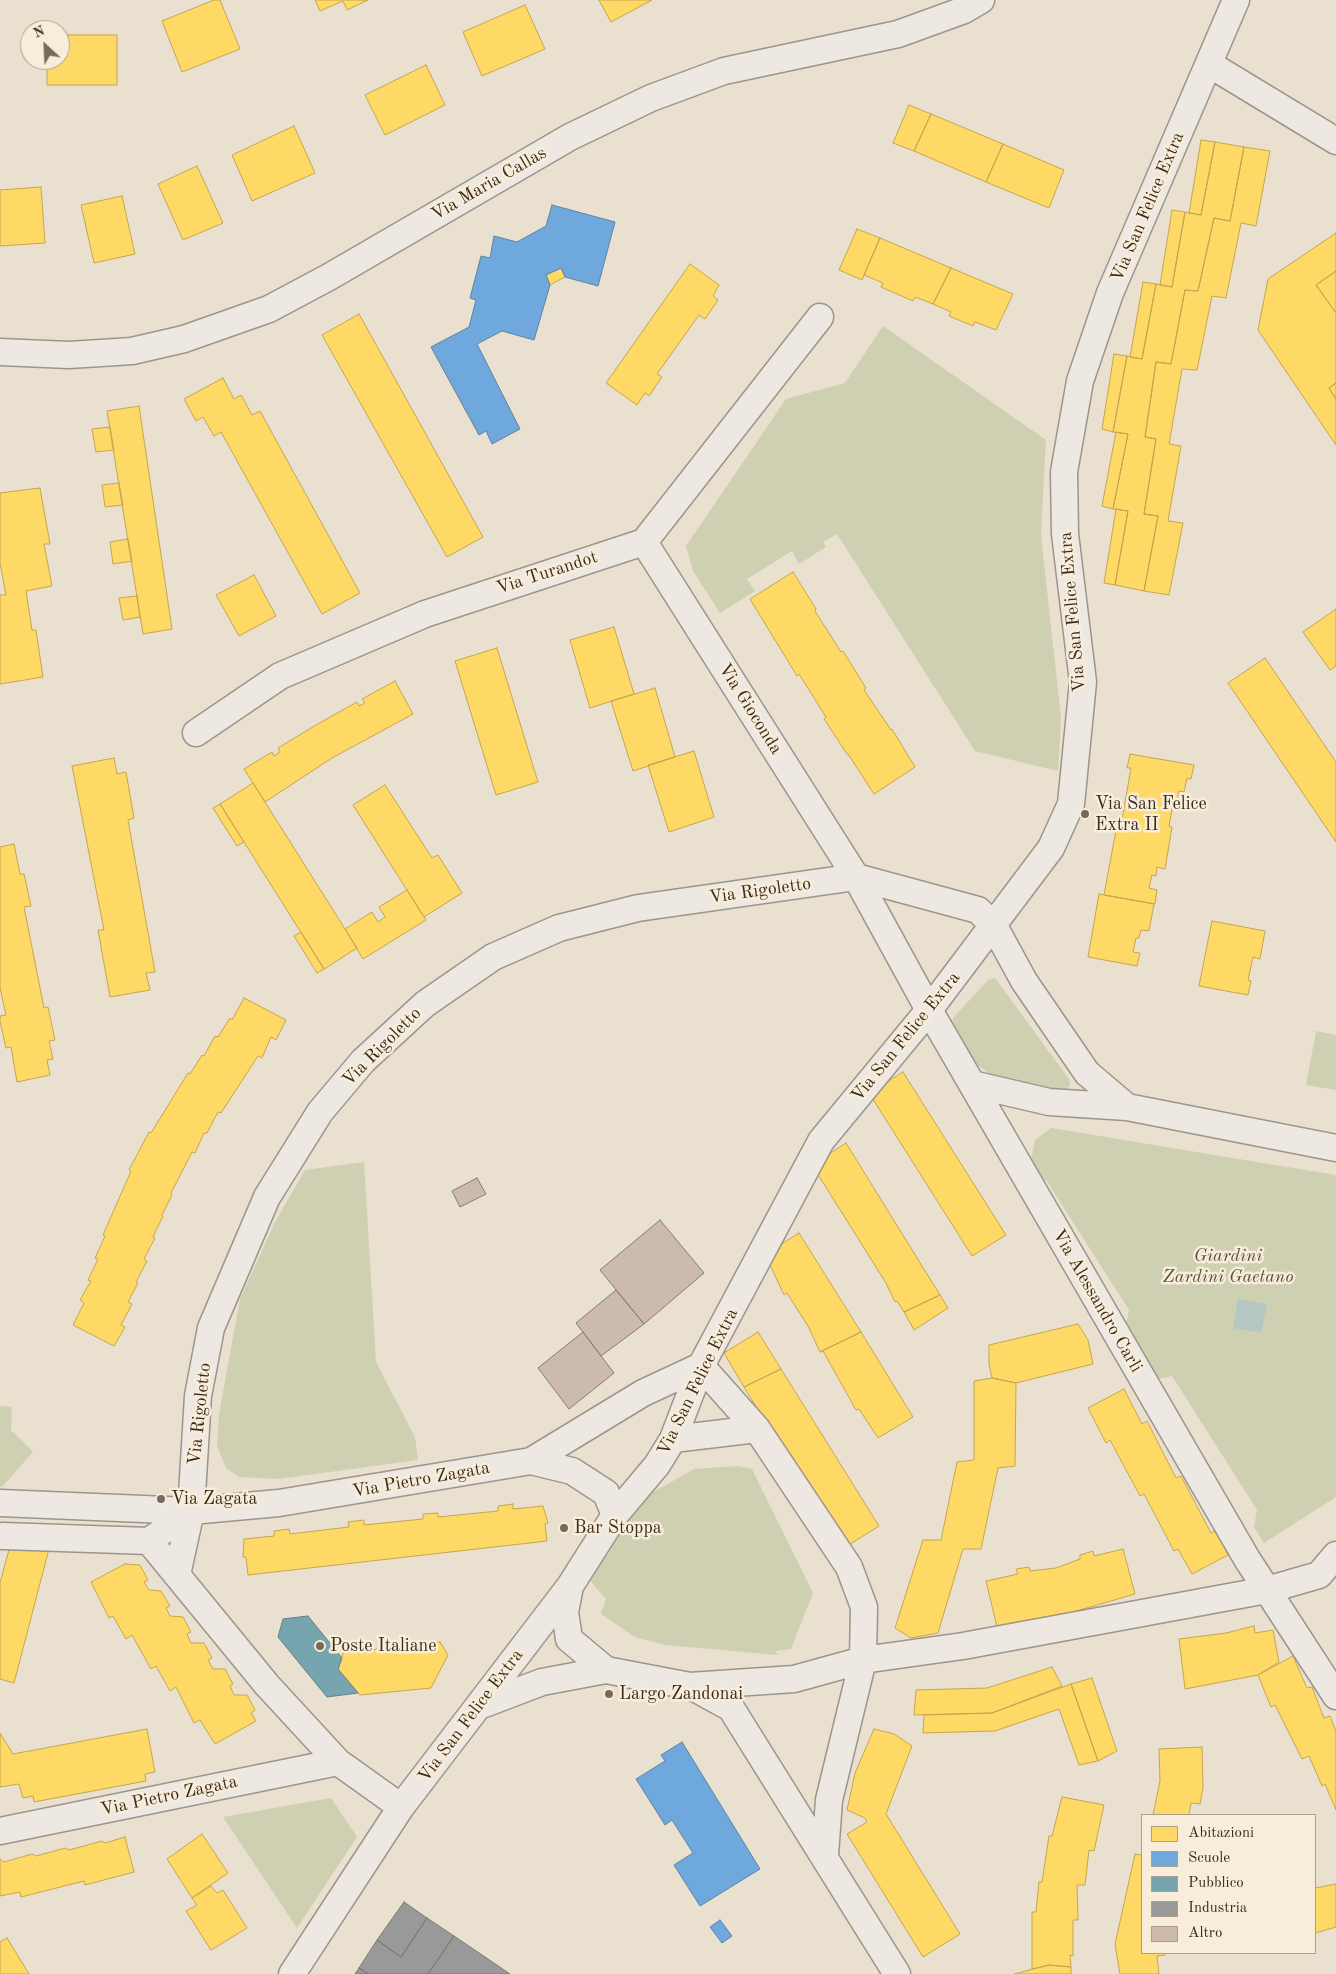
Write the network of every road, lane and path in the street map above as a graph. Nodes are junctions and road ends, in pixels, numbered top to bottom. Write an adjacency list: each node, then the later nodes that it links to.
1 (981, 0): 6 (street, Via Maria Callas)
2 (1236, 0): 3 (street, Via San Felice Extra)
3 (1209, 64): 4 (street); 10 (street, Via San Felice Extra)
4 (1336, 142)
5 (820, 317): 7 (street)
6 (0, 352)
7 (644, 542): 8 (street, Via Turandot); 9 (street, Via Gioconda)
8 (196, 733)
9 (856, 877): 10 (street); 11 (street, Via Gioconda); 20 (street, Via Rigoletto)
10 (994, 926): 11 (street, Via San Felice Extra); 13 (street)
11 (929, 1010): 12 (street, Via Alessandro Carli); 15 (street, Via San Felice Extra)
12 (972, 1084): 13 (street); 27 (street, Via Alessandro Carli)
13 (1127, 1107): 14 (street)
14 (1336, 1148)
15 (702, 1366): 16 (street); 17 (street, Via San Felice Extra); 18 (street, Via Pietro Zagata)
16 (758, 1429): 17 (street); 28 (street)
17 (673, 1439): 21 (street, Via San Felice Extra)
18 (531, 1461): 20 (street, Via Pietro Zagata); 21 (street, Via Pietro Zagata)
19 (0, 1503): 20 (street, Via Pietro Zagata)
20 (191, 1511): 23 (street); 25 (street)
21 (615, 1515): 26 (street, Via San Felice Extra)
22 (1, 1540): 23 (street)
23 (149, 1541): 25 (street)
24 (1336, 1555): 27 (street)
25 (177, 1575): 33 (street)
26 (570, 1586): 29 (street); 32 (street, Via San Felice Extra)
27 (1267, 1590): 28 (street); 31 (street, Via Alessandro Carli)
28 (863, 1660): 30 (street); 36 (street)
29 (606, 1670): 30 (street); 32 (street)
30 (690, 1686): 36 (street)
31 (1336, 1696)
32 (479, 1706): 34 (street, Via San Felice Extra)
33 (338, 1762): 34 (street); 35 (street, Via Pietro Zagata)
34 (401, 1807): 37 (street, Via San Felice Extra)
35 (0, 1831)
36 (825, 1855): 38 (street)
37 (292, 1974)
38 (897, 1974)

